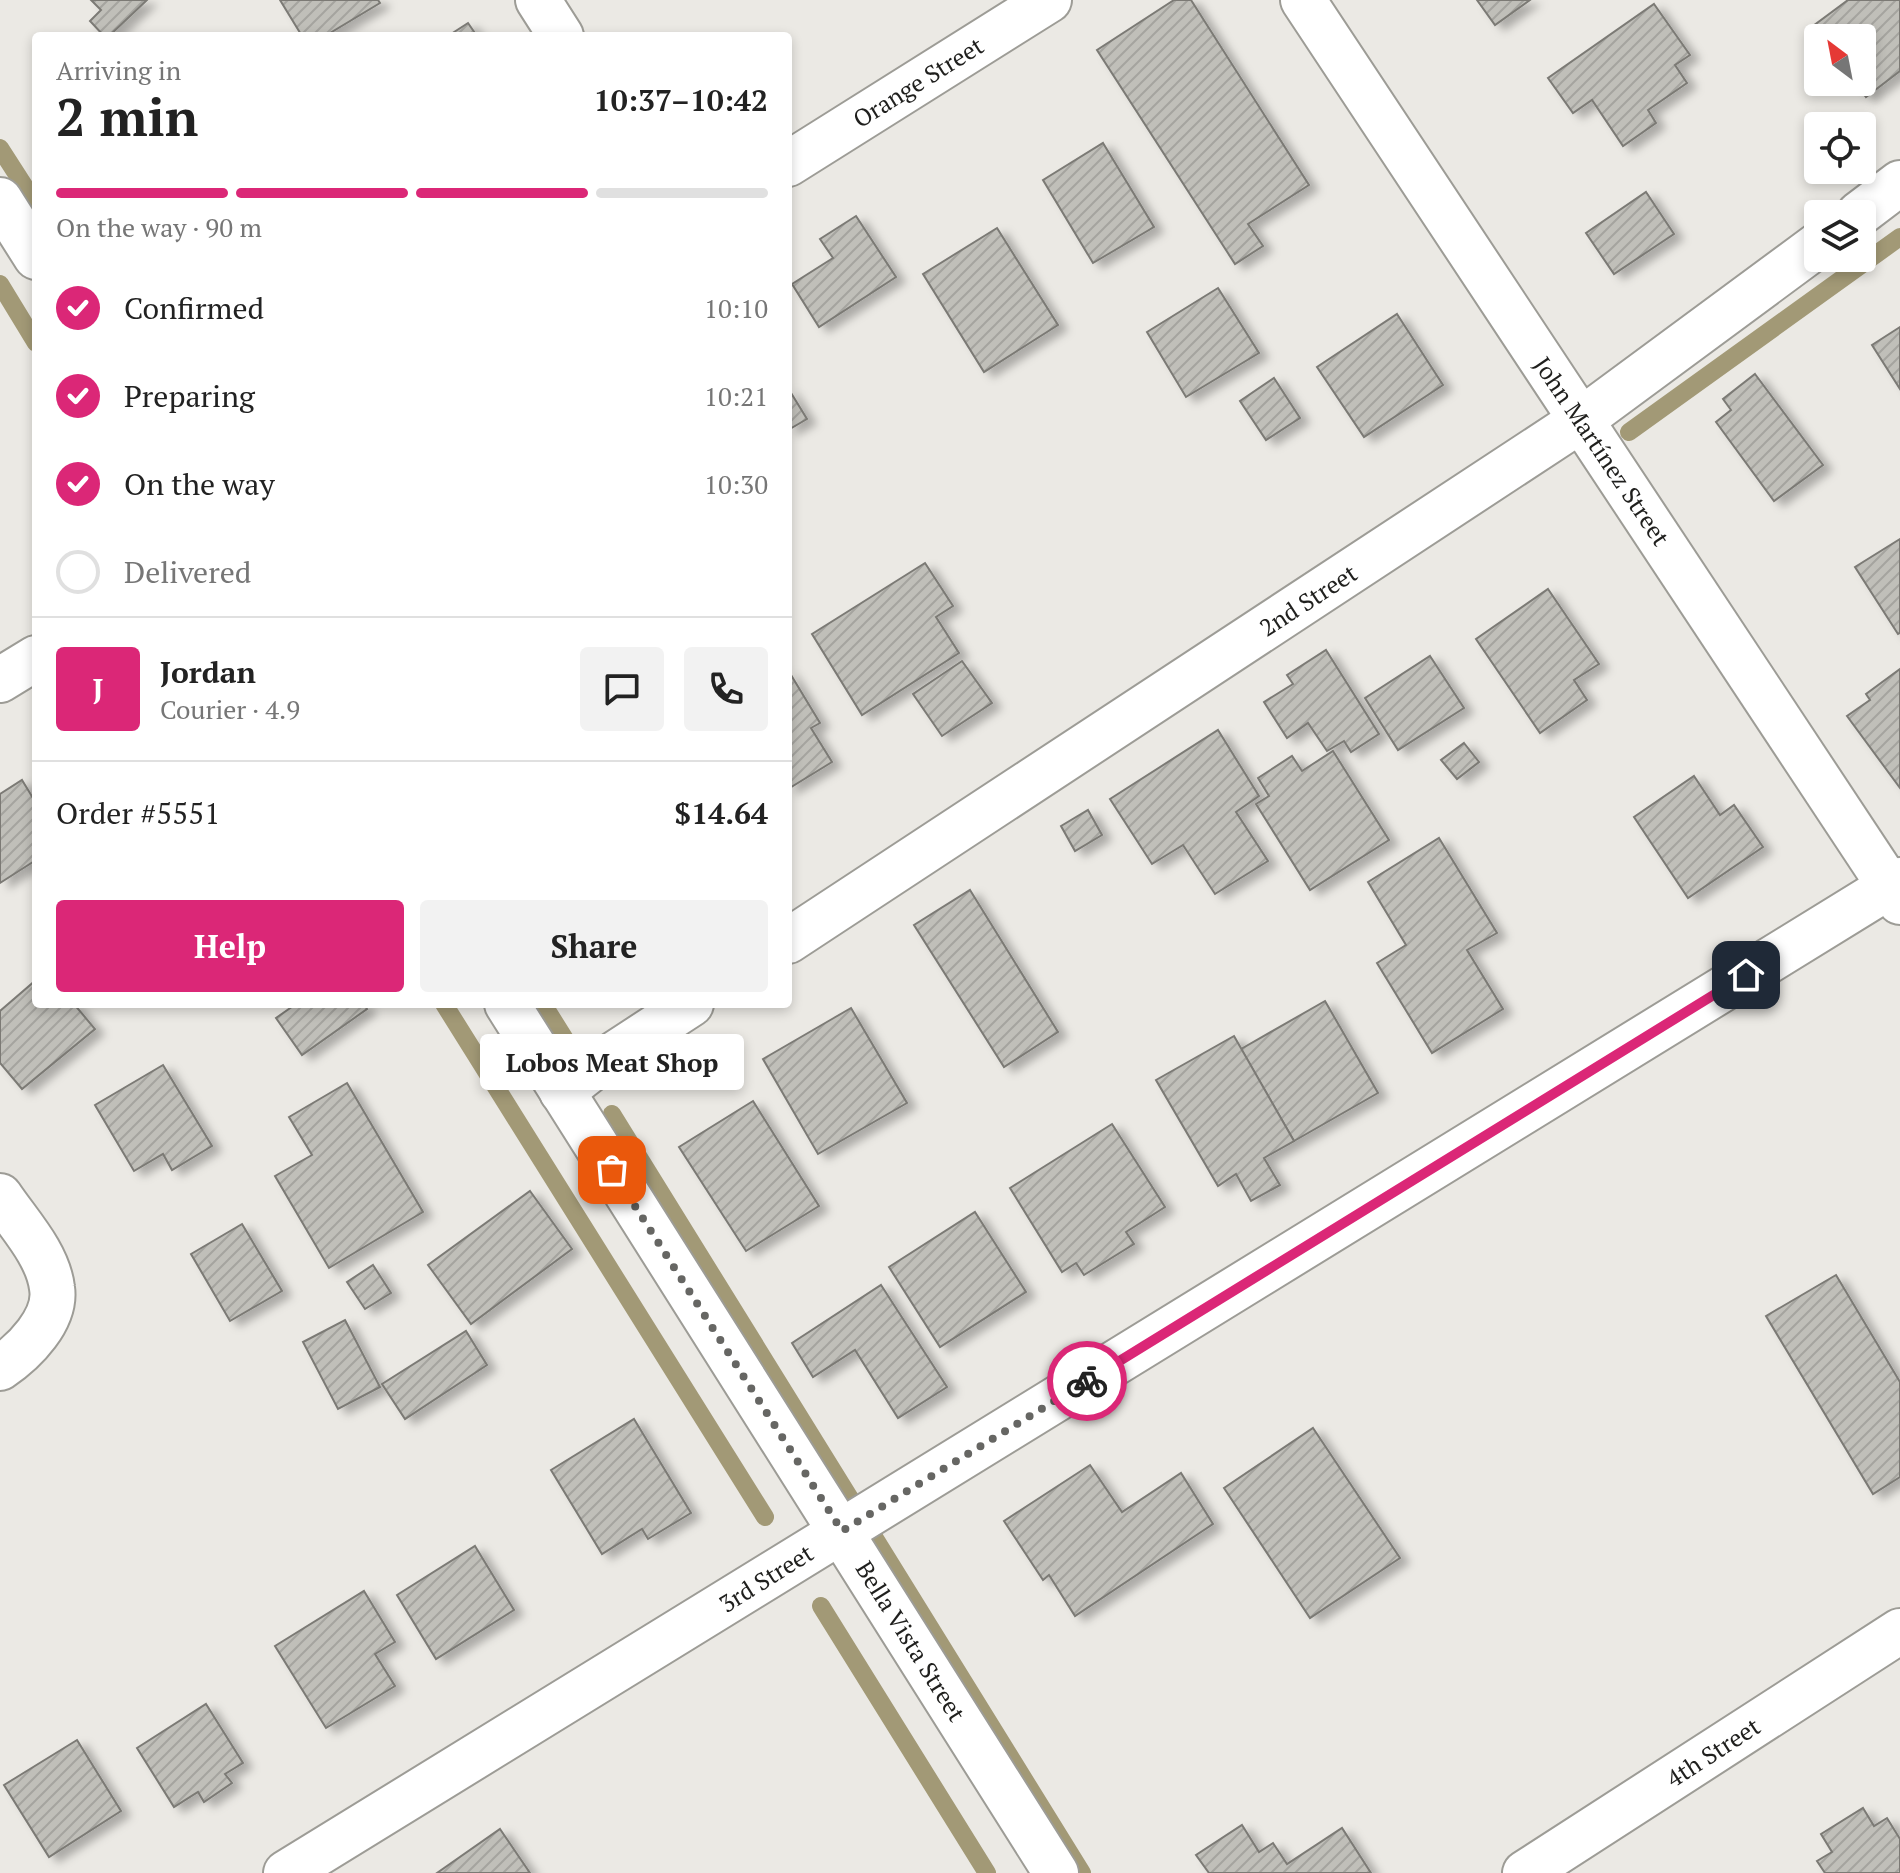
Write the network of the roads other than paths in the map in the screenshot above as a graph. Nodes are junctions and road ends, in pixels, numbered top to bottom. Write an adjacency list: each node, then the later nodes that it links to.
1 (538, 0): 4 (street)
2 (1049, 0): 5 (street, Orange Street)
3 (1303, 0): 11 (street, John Martínez Street)
4 (558, 32)
5 (792, 161)
6 (1900, 183): 8 (street)
7 (0, 200): 9 (street)
8 (1876, 201)
9 (32, 251)
10 (1804, 255): 11 (street, 2nd Street)
11 (1581, 420): 14 (street, John Martínez Street); 15 (street, 2nd Street)
12 (32, 660): 13 (street)
13 (0, 680)
14 (1897, 890): 21 (street, 3rd Street)
15 (792, 938)
16 (510, 1008): 18 (street, Bella Vista Street)
17 (685, 1008): 18 (street)
18 (562, 1092): 21 (street, Bella Vista Street)
19 (0, 1196): 20 (street)
20 (0, 1368)
21 (842, 1531): 23 (street, 3rd Street); 24 (street, Bella Vista Street)
22 (1900, 1631): 25 (street, 4th Street)
23 (286, 1873)
24 (1056, 1873)
25 (1525, 1873)

